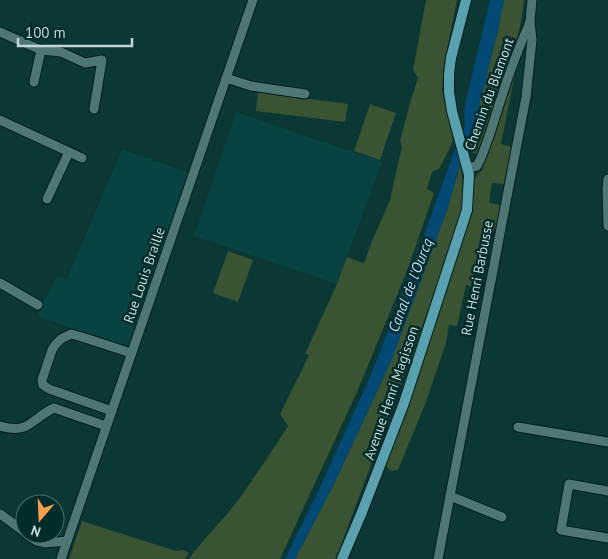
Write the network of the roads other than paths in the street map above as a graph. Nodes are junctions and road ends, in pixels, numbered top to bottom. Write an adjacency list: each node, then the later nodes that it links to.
1 (253, 0): 7 (street, Rue Louis Braille)
2 (466, 0): 14 (main road, Avenue Henri Magisson)
3 (532, 0): 4 (street, Rue Henri Barbusse)
4 (530, 22): 14 (street, Chemin du Blamont); 27 (street, Rue Henri Barbusse)
5 (0, 32): 6 (street)
6 (41, 50): 8 (street); 10 (street)
7 (226, 78): 9 (street); 20 (street, Rue Louis Braille)
8 (34, 82)
9 (305, 94)
10 (94, 109)
11 (0, 120): 12 (street)
12 (69, 152): 13 (street); 16 (street)
13 (82, 158)
14 (468, 172): 34 (main road, Avenue Henri Magisson)
15 (608, 178): 17 (street)
16 (47, 199)
17 (608, 226)
18 (0, 283): 19 (street)
19 (38, 305)
20 (131, 353): 21 (street, Rue Louis Braille); 21 (street)
21 (112, 411): 23 (street, Rue Louis Braille)
22 (0, 426): 23 (street)
23 (106, 426): 32 (street, Rue Louis Braille)
24 (518, 427): 25 (street)
25 (608, 442)
26 (608, 491): 31 (street)
27 (450, 496): 29 (street); 35 (street, Rue Henri Barbusse)
28 (0, 514): 30 (street)
29 (502, 517)
30 (15, 525)
31 (608, 538)
32 (67, 541): 33 (street, Rue Louis Braille)
33 (61, 559)
34 (342, 559)
35 (438, 559)

